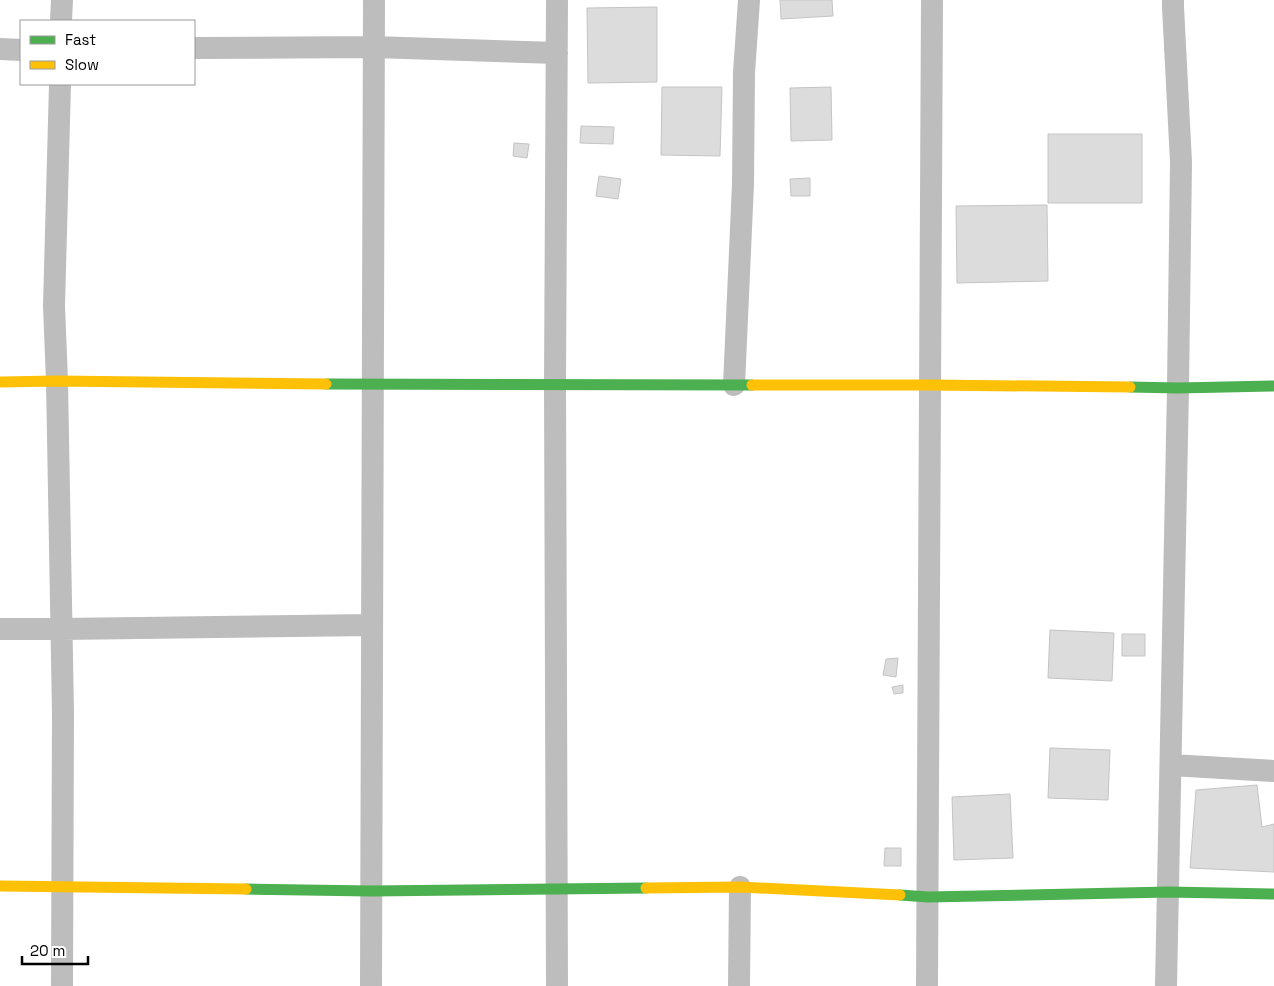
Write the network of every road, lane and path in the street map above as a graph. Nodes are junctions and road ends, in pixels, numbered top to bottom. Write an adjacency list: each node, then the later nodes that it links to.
1 (62, 0): 7 (street)
2 (374, 0): 8 (street)
3 (557, 0): 12 (street)
4 (749, 0): 18 (street)
5 (932, 0): 19 (street)
6 (1173, 0): 21 (street)
7 (61, 20)
8 (374, 47): 9 (street); 12 (street); 16 (street)
9 (195, 48)
10 (0, 50): 11 (street)
11 (20, 50)
12 (557, 53): 17 (street)
13 (60, 85): 14 (street)
14 (57, 381): 15 (street); 16 (street); 24 (street)
15 (0, 382)
16 (373, 384): 17 (street); 22 (street)
17 (555, 384): 18 (street); 30 (street)
18 (734, 385): 19 (street)
19 (930, 385): 21 (street); 34 (street)
20 (1274, 386): 21 (street)
21 (1178, 388): 25 (street)
22 (372, 625): 24 (street); 31 (street)
23 (0, 629): 24 (street)
24 (61, 629): 28 (street)
25 (1171, 765): 26 (street); 32 (street)
26 (1274, 771)
27 (0, 886): 28 (street)
28 (62, 886): 31 (street); 35 (street)
29 (740, 887): 30 (street); 34 (street); 38 (street)
30 (557, 889): 31 (street); 37 (street)
31 (371, 891): 36 (street)
32 (1169, 892): 33 (street); 34 (street); 40 (street)
33 (1274, 894)
34 (928, 897): 39 (street)
35 (62, 986)
36 (370, 986)
37 (557, 986)
38 (739, 986)
39 (927, 986)
40 (1166, 986)

